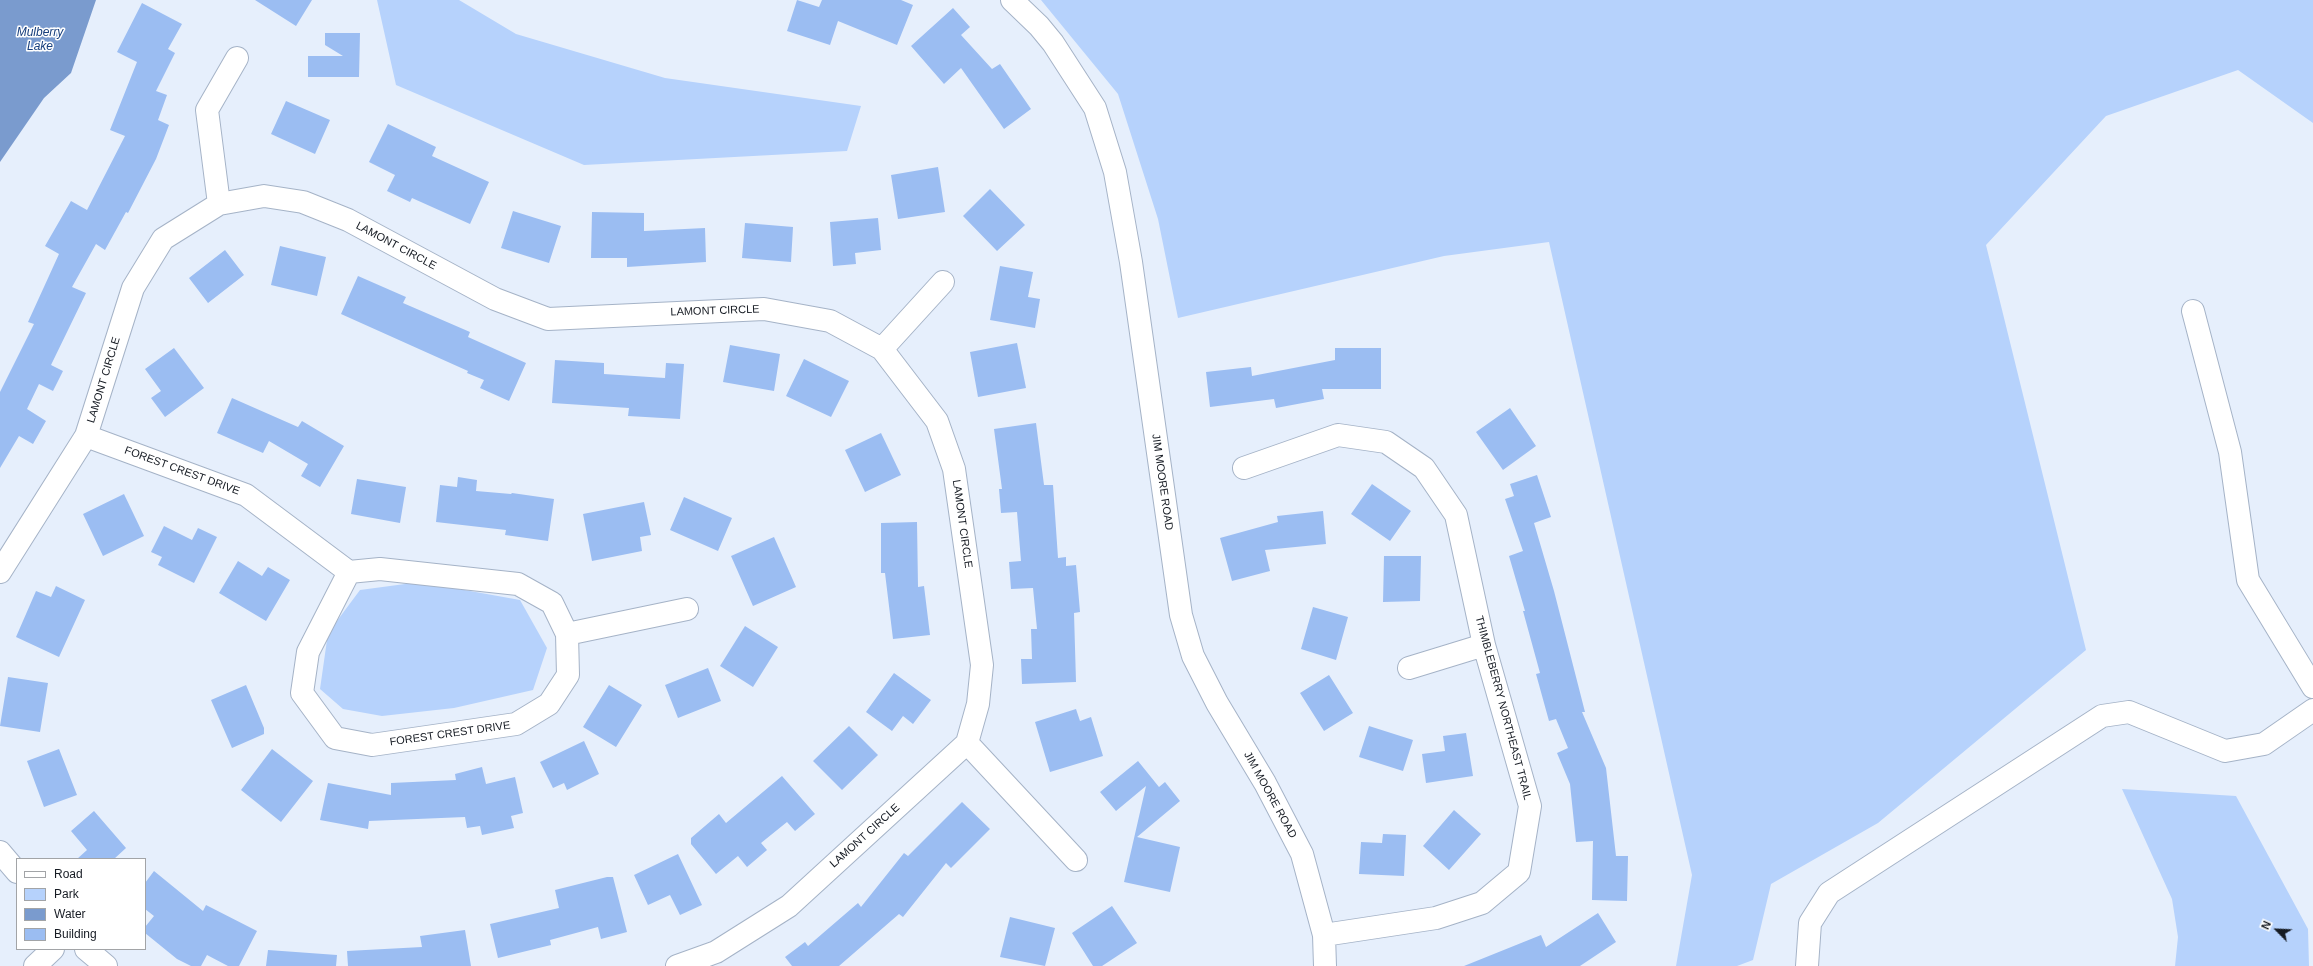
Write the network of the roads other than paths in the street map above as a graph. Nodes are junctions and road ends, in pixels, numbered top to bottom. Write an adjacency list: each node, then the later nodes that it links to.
1 (1012, 0): 21 (street, JIM MOORE ROAD)
2 (237, 58): 3 (street)
3 (219, 204): 6 (street, LAMONT CIRCLE); 7 (street, LAMONT CIRCLE)
4 (943, 282): 6 (street)
5 (2193, 310): 15 (street)
6 (882, 349): 17 (street, LAMONT CIRCLE)
7 (86, 436): 9 (street, LAMONT CIRCLE); 10 (street, FOREST CREST DRIVE)
8 (1244, 468): 13 (street, THIMBLEBERRY NORTHEAST TRAIL)
9 (0, 572)
10 (349, 572): 12 (street, FOREST CREST DRIVE); 12 (street, FOREST CREST DRIVE)
11 (687, 609): 12 (street)
12 (568, 634)
13 (1484, 645): 14 (street); 21 (street, THIMBLEBERRY NORTHEAST TRAIL)
14 (1409, 668)
15 (2313, 687)
16 (2313, 710): 28 (street)
17 (967, 743): 19 (street); 26 (street, LAMONT CIRCLE)
18 (0, 852): 20 (street)
19 (1076, 860)
20 (16, 871)
21 (1324, 936): 27 (street, JIM MOORE ROAD)
22 (52, 950): 24 (street)
23 (87, 950): 25 (street)
24 (35, 966)
25 (106, 966)
26 (677, 966)
27 (1325, 966)
28 (1807, 966)

